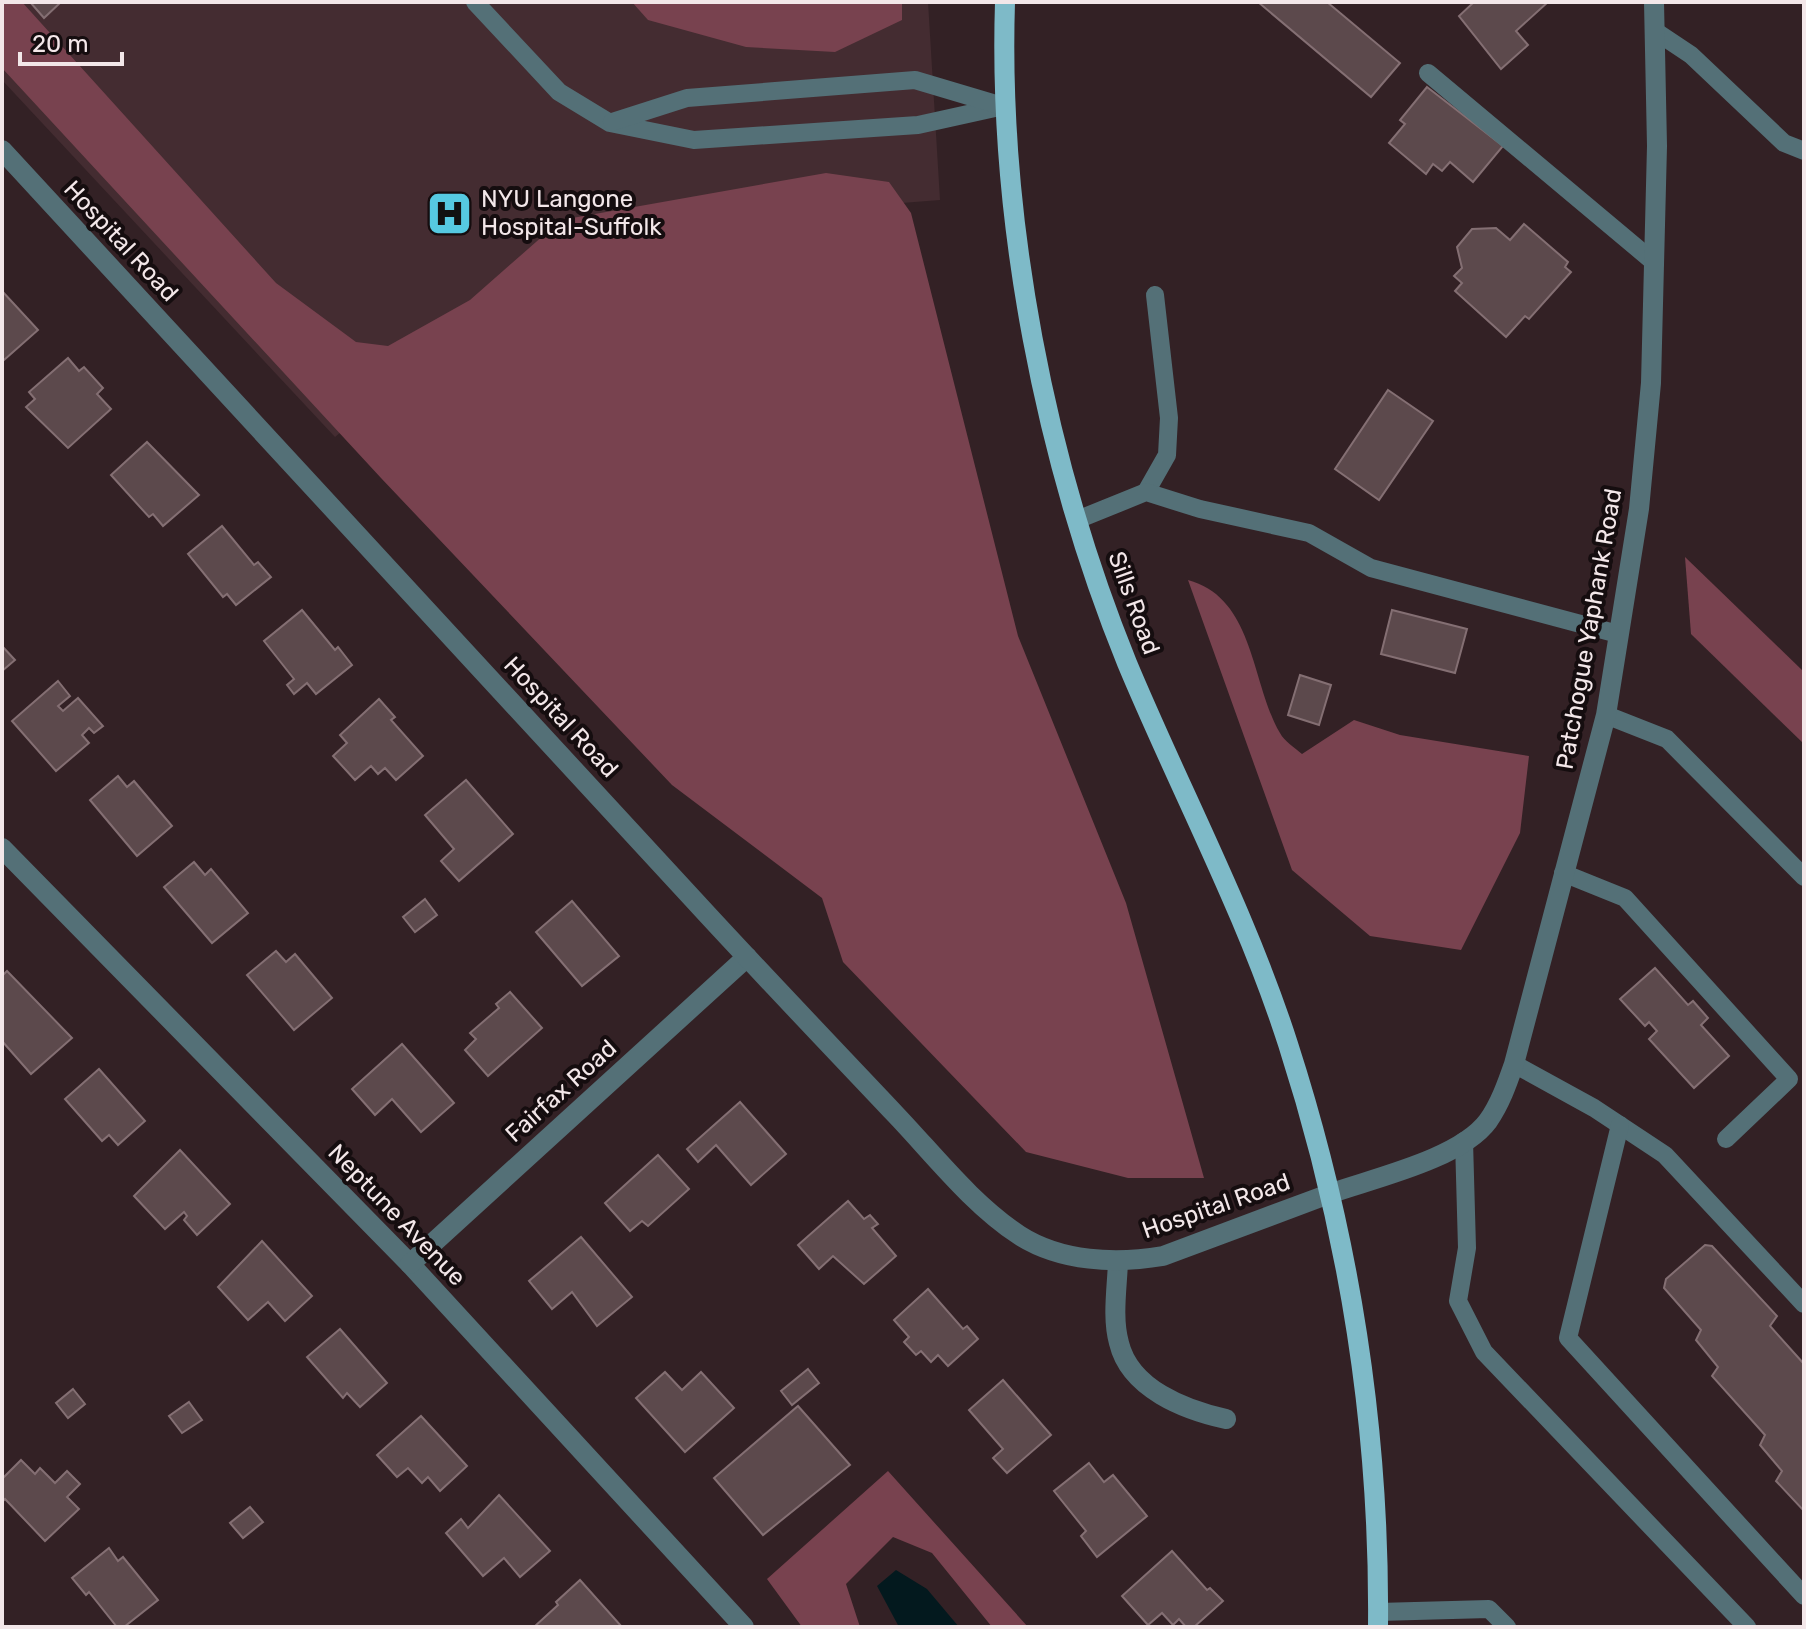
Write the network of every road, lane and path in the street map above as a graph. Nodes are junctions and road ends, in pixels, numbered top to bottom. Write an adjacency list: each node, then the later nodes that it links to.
1 (475, 2): 7 (lane)
2 (1005, 2): 6 (main road, Sills Road)
3 (1654, 2): 4 (street, Patchogue Yaphank Road)
4 (1655, 31): 9 (lane); 10 (street, Patchogue Yaphank Road)
5 (1428, 73): 10 (lane)
6 (1004, 106): 7 (lane); 7 (lane); 13 (main road, Sills Road)
7 (610, 123)
8 (2, 150): 19 (street, Hospital Road)
9 (1804, 151)
10 (1655, 263): 14 (street, Patchogue Yaphank Road)
11 (1155, 295): 12 (lane)
12 (1146, 492): 13 (lane); 14 (lane)
13 (1077, 520): 24 (main road, Sills Road)
14 (1618, 634): 15 (street, Patchogue Yaphank Road)
15 (1606, 715): 17 (street, Patchogue Yaphank Road); 18 (lane)
16 (6, 859): 26 (street, Neptune Avenue)
17 (1563, 873): 20 (street, Patchogue Yaphank Road); 22 (lane)
18 (1804, 877)
19 (747, 957): 25 (street, Hospital Road); 26 (street, Fairfax Road)
20 (1514, 1064): 21 (lane); 23 (street, Patchogue Yaphank Road)
21 (1620, 1125): 27 (lane); 29 (lane)
22 (1726, 1139)
23 (1464, 1141): 24 (street, Patchogue Yaphank Road); 33 (lane)
24 (1329, 1194): 25 (street, Hospital Road); 30 (main road, Sills Road)
25 (1118, 1262): 28 (street, Hospital Road)
26 (410, 1264): 31 (street, Neptune Avenue)
27 (1804, 1304)
28 (1226, 1419)
29 (1804, 1596)
30 (1378, 1620): 32 (lane)
31 (744, 1627)
32 (1507, 1627)
33 (1747, 1627)

